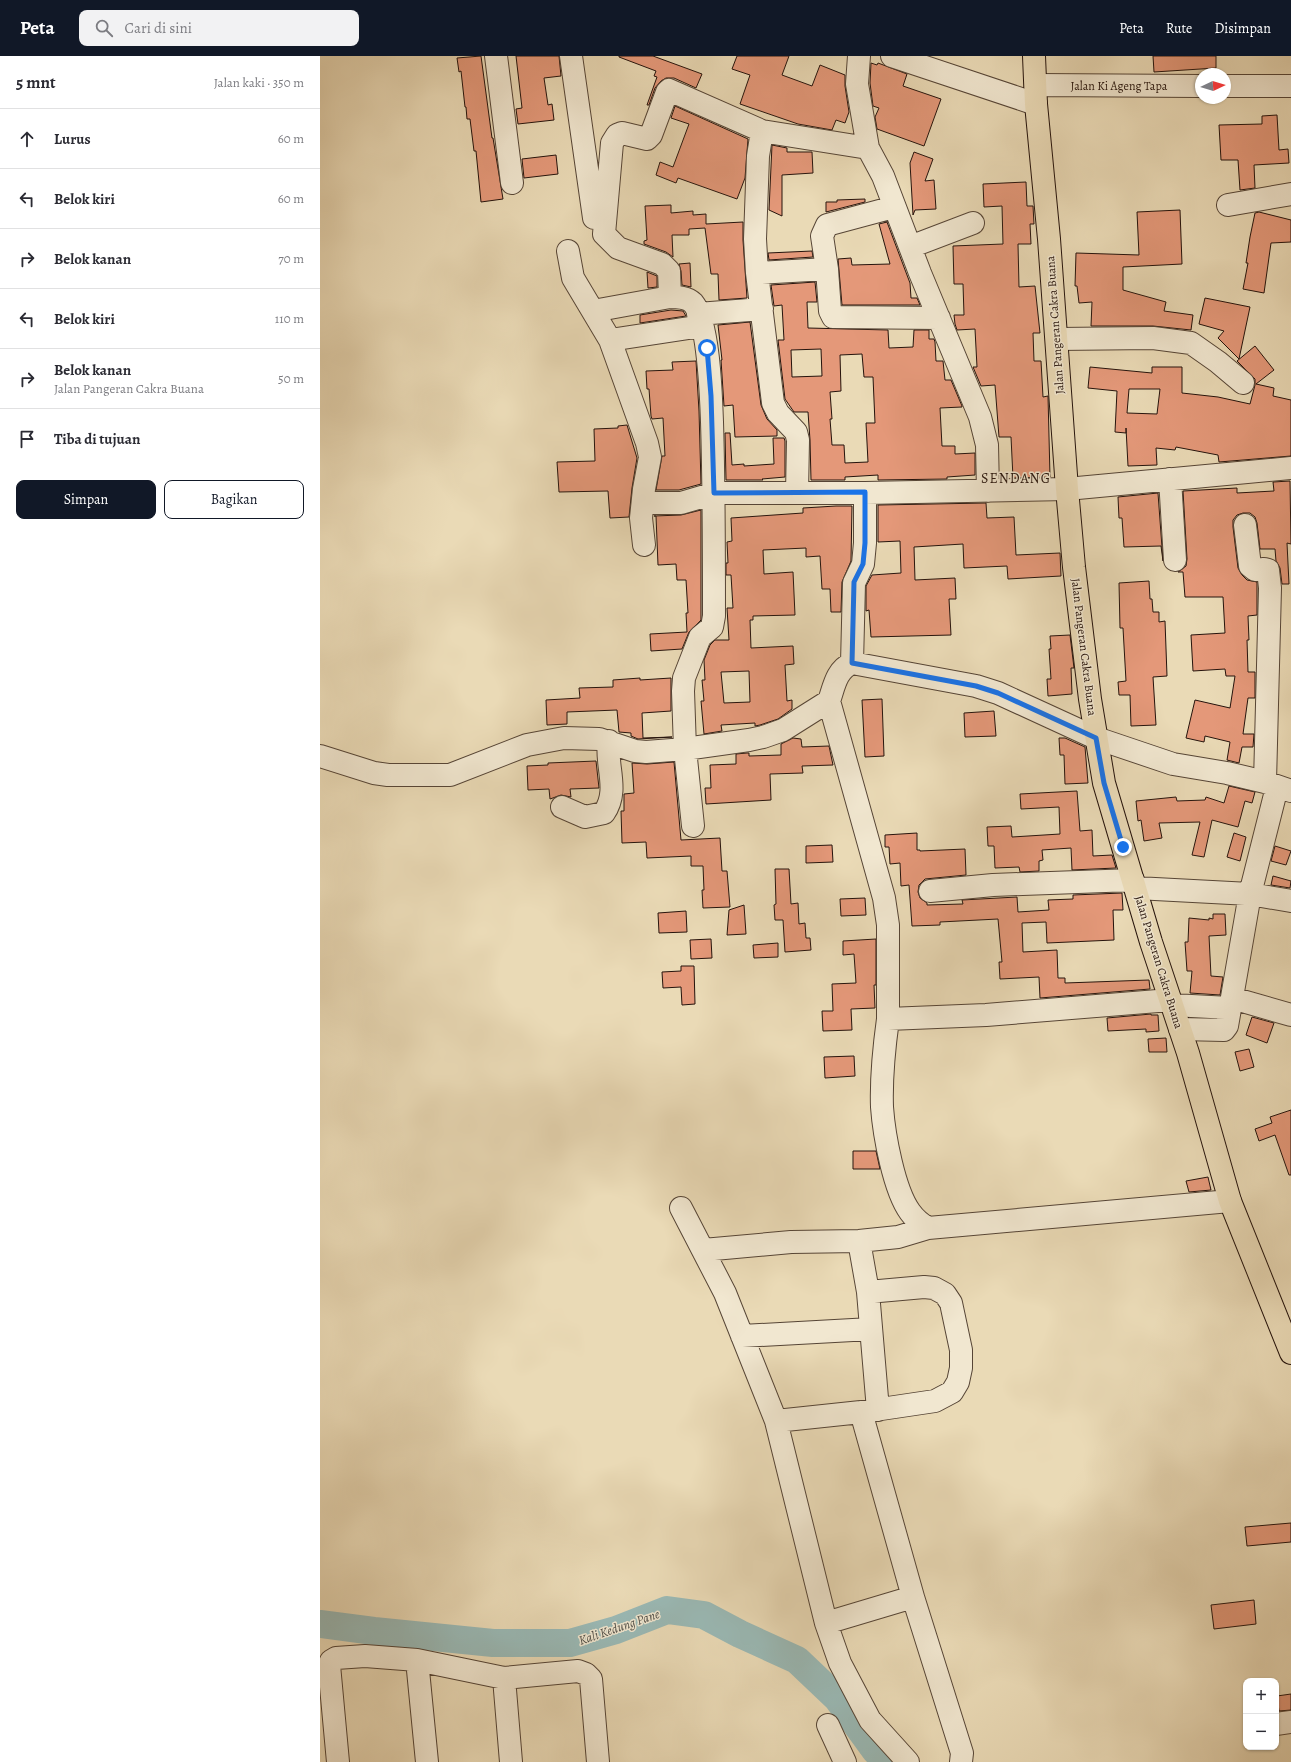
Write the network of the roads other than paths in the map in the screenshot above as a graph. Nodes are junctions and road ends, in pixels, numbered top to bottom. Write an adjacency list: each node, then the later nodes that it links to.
1 (496, 56): 13 (street)
2 (571, 56): 17 (street)
3 (859, 56): 12 (street)
4 (892, 56): 6 (street, Jalan Ki Ageng Tapa)
5 (1034, 56): 10 (main road, Jalan Pangeran Cakra Buana)
6 (919, 60): 10 (street, Jalan Ki Ageng Tapa)
7 (1195, 86): 10 (street, Jalan Ki Ageng Tapa)
8 (1231, 86): 9 (street)
9 (1291, 86)
10 (1036, 95): 28 (main road, Jalan Pangeran Cakra Buana)
11 (762, 131): 12 (street); 22 (street); 23 (street)
12 (875, 161): 16 (street)
13 (512, 183)
14 (1291, 194): 15 (street)
15 (1228, 205)
16 (894, 207): 19 (street); 21 (street)
17 (594, 218)
18 (973, 222): 19 (street)
19 (910, 247): 26 (street)
20 (568, 251): 25 (street)
21 (826, 269): 22 (street); 26 (street)
22 (757, 273): 24 (street)
23 (670, 297): 25 (street); 27 (street)
24 (762, 309): 27 (street); 37 (street)
25 (593, 311): 29 (street)
26 (938, 318): 34 (street)
27 (700, 320): 29 (street); 36 (street)
28 (1057, 339): 30 (street); 33 (main road, Jalan Pangeran Cakra Buana)
29 (610, 340): 38 (street)
30 (1243, 383)
31 (1291, 468): 32 (street)
32 (1170, 480): 33 (street); 41 (street)
33 (1067, 489): 34 (street); 44 (main road, Jalan Pangeran Cakra Buana)
34 (988, 491): 35 (street)
35 (865, 492): 37 (street); 42 (street)
36 (714, 493): 37 (street); 38 (street); 46 (street)
37 (797, 493)
38 (642, 503): 40 (street)
39 (1245, 525): 48 (street)
40 (644, 545)
41 (1175, 560)
42 (852, 663): 43 (street); 44 (street)
43 (829, 701): 46 (street); 58 (street)
44 (1096, 738): 48 (street); 51 (main road, Jalan Pangeran Cakra Buana)
45 (609, 742): 46 (street); 47 (street); 49 (street)
46 (686, 748): 50 (street)
47 (320, 756)
48 (1278, 787): 53 (street)
49 (562, 807)
50 (693, 826)
51 (1134, 884): 52 (street); 53 (street); 55 (main road, Jalan Pangeran Cakra Buana)
52 (930, 891)
53 (1250, 894): 54 (street); 56 (street)
54 (1291, 901)
55 (1171, 1002): 56 (street); 58 (street); 59 (main road, Jalan Pangeran Cakra Buana)
56 (1231, 1003): 57 (street); 59 (street)
57 (1291, 1015)
58 (888, 1019): 62 (street)
59 (1180, 1029): 60 (main road, Jalan Pangeran Cakra Buana)
60 (1230, 1201): 62 (street); 68 (main road, Jalan Pangeran Cakra Buana)
61 (681, 1208): 64 (street)
62 (913, 1233): 63 (street)
63 (859, 1241): 64 (street); 65 (street)
64 (703, 1250): 67 (street)
65 (868, 1292): 66 (street); 69 (street)
66 (871, 1329): 67 (street); 69 (street)
67 (742, 1336): 70 (street)
68 (1291, 1353)
69 (870, 1411): 70 (street); 71 (street)
70 (776, 1421): 72 (street)
71 (913, 1597): 72 (street); 84 (street)
72 (826, 1623): 83 (street)
73 (417, 1660): 74 (street); 78 (street); 79 (street)
74 (504, 1678): 80 (street); 81 (street)
75 (1291, 1722): 76 (street)
76 (1279, 1724)
77 (828, 1725): 82 (street)
78 (338, 1762)
79 (427, 1762)
80 (511, 1762)
81 (598, 1762)
82 (845, 1762)
83 (908, 1762)
84 (961, 1762)

